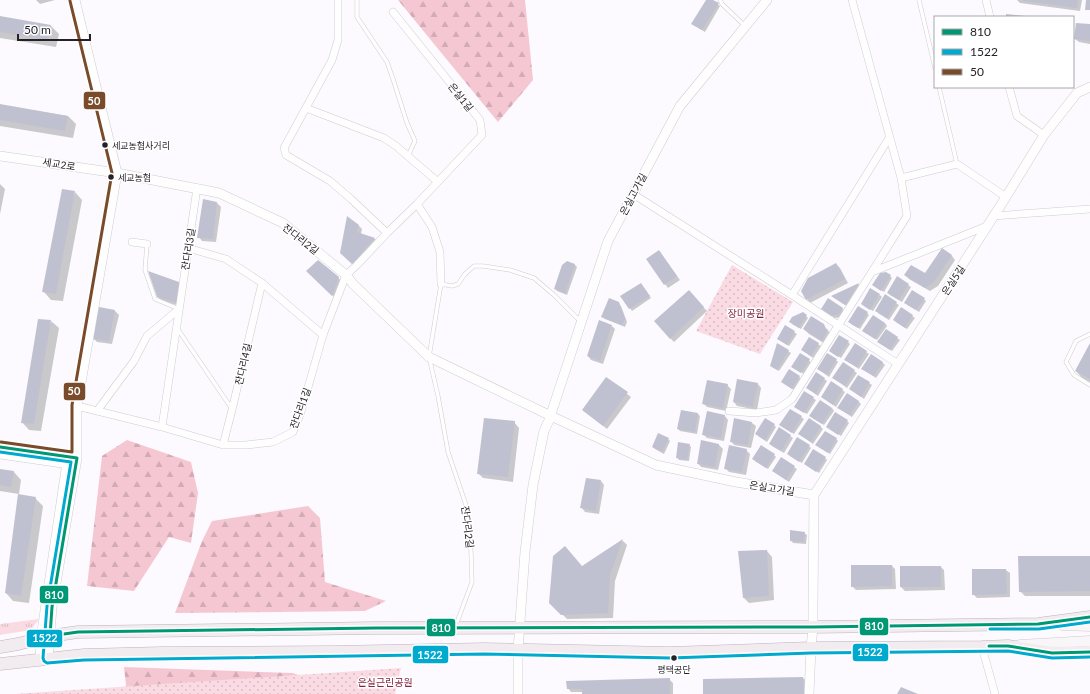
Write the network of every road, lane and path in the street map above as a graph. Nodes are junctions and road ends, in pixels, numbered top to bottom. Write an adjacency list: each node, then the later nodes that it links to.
1 (75, 0): 22 (street)
2 (338, 0): 16 (street)
3 (357, 0): 20 (lane)
4 (720, 0): 11 (lane)
5 (767, 0): 11 (street, 은실고가길)
6 (852, 0): 18 (street)
7 (919, 0): 12 (lane)
8 (986, 0): 10 (street)
9 (392, 12): 24 (street, 은실1길)
10 (990, 16)
11 (746, 26): 26 (street, 은실고가길)
12 (934, 64)
13 (1090, 87): 17 (street)
14 (939, 88): 21 (lane)
15 (1009, 88): 17 (street)
16 (307, 106): 20 (street); 32 (street)
17 (1044, 135): 27 (street, 은실5길)
18 (889, 138): 23 (street); 40 (street)
19 (0, 156): 22 (street, 세교2로)
20 (408, 156): 24 (street)
21 (958, 164): 23 (street); 27 (street)
22 (117, 173): 25 (street, 잔다리2길); 50 (street)
23 (900, 178): 36 (street)
24 (438, 182): 28 (street, 은실1길)
25 (197, 188): 35 (street, 잔다리3길); 37 (street, 잔다리2길)
26 (633, 194): 40 (street); 42 (street, 은실고가길)
27 (1006, 197): 30 (street, 은실5길)
28 (417, 204): 32 (street, 잔다리1길); 39 (street)
29 (1090, 209): 30 (street)
30 (993, 216): 31 (street, 은실5길)
31 (987, 226): 36 (street); 48 (street, 은실5길)
32 (387, 233): 37 (street, 잔다리1길)
33 (132, 242): 34 (street)
34 (147, 244): 41 (lane)
35 (188, 248): 38 (street); 41 (street, 잔다리3길)
36 (871, 272): 43 (street)
37 (346, 275): 46 (street, 잔다리1길); 47 (street, 잔다리2길)
38 (262, 283): 46 (street); 51 (street, 잔다리4길)
39 (441, 284): 42 (lane); 47 (lane, 잔다리2길)
40 (792, 296): 43 (street)
41 (179, 309): 44 (street, 잔다리3길); 52 (street)
42 (581, 322): 54 (street, 은실고가길)
43 (838, 325): 48 (street); 53 (street)
44 (176, 328): 51 (lane); 55 (street, 잔다리3길)
45 (1090, 334): 49 (lane)
46 (324, 335): 56 (street, 잔다리1길)
47 (429, 357): 54 (street, 잔다리2길); 66 (lane, 잔다리2길)
48 (898, 364): 60 (street, 은실5길)
49 (1090, 385)
50 (77, 406): 52 (street, 잔다리1길); 59 (street)
51 (232, 410): 56 (street, 잔다리4길)
52 (97, 411): 55 (street, 잔다리1길)
53 (729, 411)
54 (551, 416): 60 (street, 은실고가길); 64 (street, 은실고가길)
55 (162, 427): 56 (street, 잔다리1길)
56 (223, 445)
57 (0, 447): 59 (street)
58 (0, 455): 59 (street)
59 (72, 461): 67 (street)
60 (814, 495): 65 (street)
61 (1090, 617): 62 (main road)
62 (1038, 624): 63 (main road); 65 (main road)
63 (1090, 626)
64 (519, 627): 65 (main road); 66 (main road); 73 (street, 은실고가길)
65 (813, 627): 72 (street)
66 (455, 628): 67 (main road)
67 (46, 637): 70 (main road); 75 (street)
68 (1090, 641): 69 (main road)
69 (1008, 646): 71 (main road); 74 (main road)
70 (0, 647)
71 (982, 647): 72 (main road); 79 (street)
72 (811, 648): 73 (main road); 78 (street)
73 (518, 650): 75 (main road); 77 (street, 은실고가길)
74 (1090, 652)
75 (44, 659): 76 (main road)
76 (0, 664)
77 (518, 694)
78 (809, 694)
79 (995, 694)

